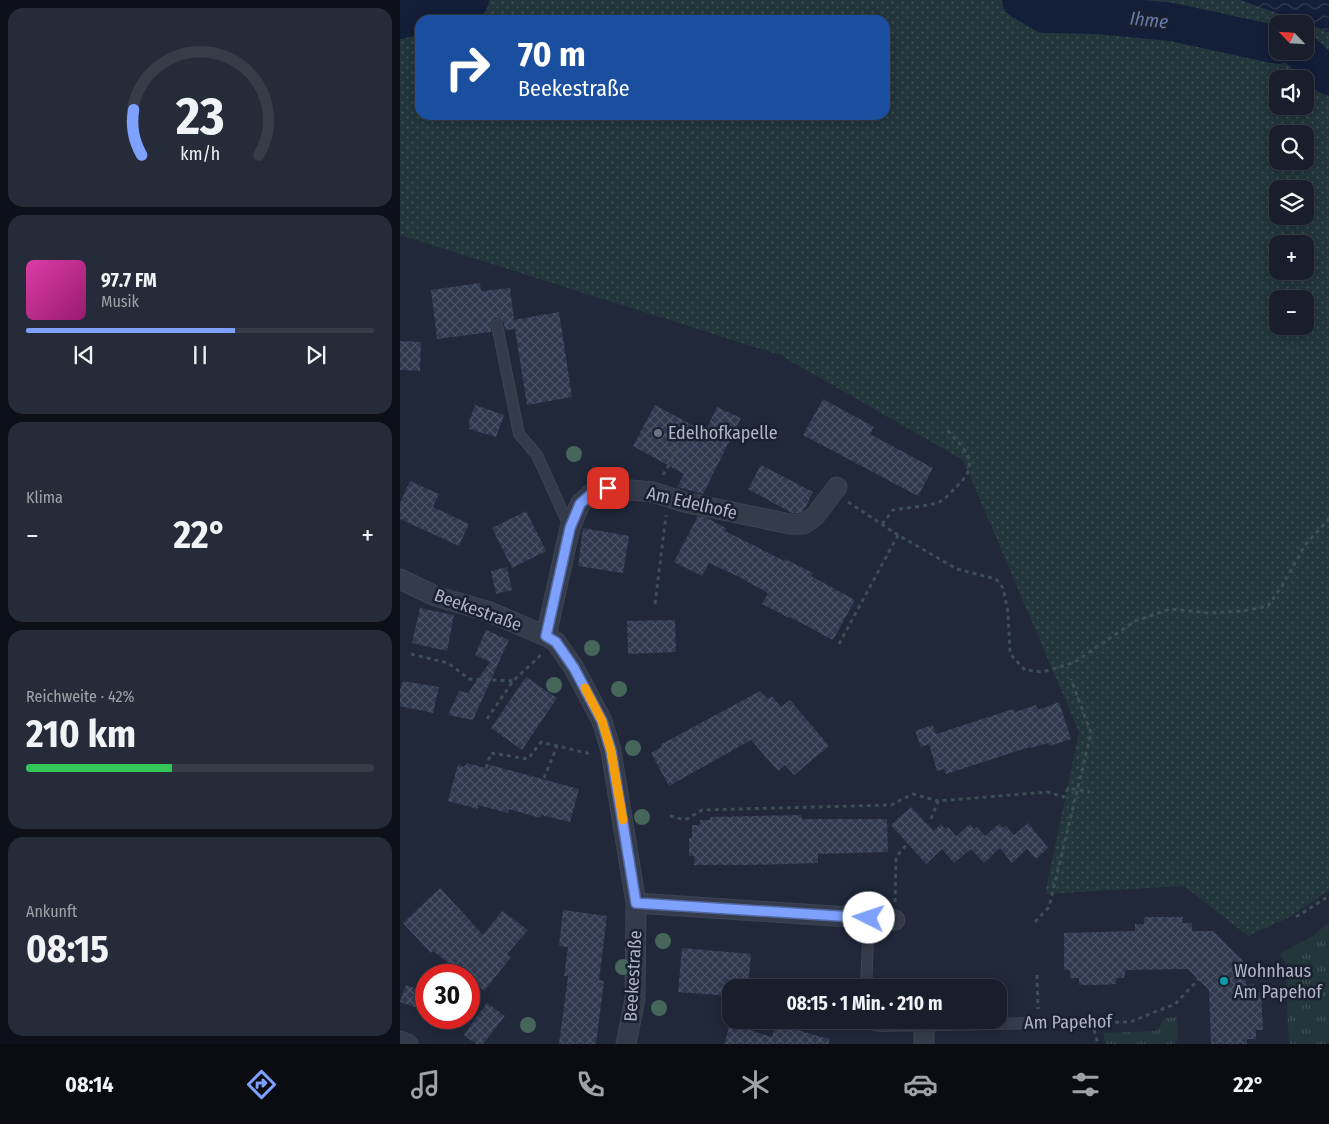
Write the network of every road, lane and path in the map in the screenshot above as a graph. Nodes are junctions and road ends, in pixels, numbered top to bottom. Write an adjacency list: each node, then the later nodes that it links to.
1 (497, 325): 8 (lane)
2 (945, 428): 7 (path)
3 (669, 447): 5 (path)
4 (835, 490): 5 (street, Am Edelhofe); 7 (path)
5 (660, 494): 8 (street, Am Edelhofe); 11 (path)
6 (1329, 519): 9 (path)
7 (882, 524): 9 (path)
8 (570, 528): 12 (street, Am Edelhofe)
9 (898, 535): 13 (path)
10 (400, 580): 12 (street, Beekestraße)
11 (655, 604)
12 (551, 639): 16 (path); 29 (street, Beekestraße)
13 (838, 644)
14 (411, 654): 16 (path)
15 (1071, 679): 22 (path)
16 (513, 681): 17 (path)
17 (487, 719)
18 (557, 746): 19 (path); 20 (path); 21 (path)
19 (593, 754)
20 (486, 768)
21 (544, 778)
22 (1077, 790): 23 (path); 24 (path); 33 (path)
23 (1090, 792)
24 (938, 801): 25 (path); 26 (path)
25 (670, 816)
26 (931, 819)
27 (908, 843): 32 (path)
28 (1329, 896): 30 (path)
29 (636, 903): 31 (street); 43 (street, Beekestraße)
30 (1296, 917)
31 (869, 918): 32 (street); 35 (lane)
32 (894, 920)
33 (1035, 922)
34 (1037, 975): 38 (path)
35 (866, 979)
36 (1199, 979): 37 (path, Am Papehof)
37 (1092, 1022): 38 (path, Am Papehof); 45 (path)
38 (1038, 1023): 39 (lane, Am Papehof)
39 (1007, 1024)
40 (924, 1029): 44 (street)
41 (400, 1041): 42 (street)
42 (408, 1044)
43 (626, 1044)
44 (924, 1044)
45 (1098, 1044)

